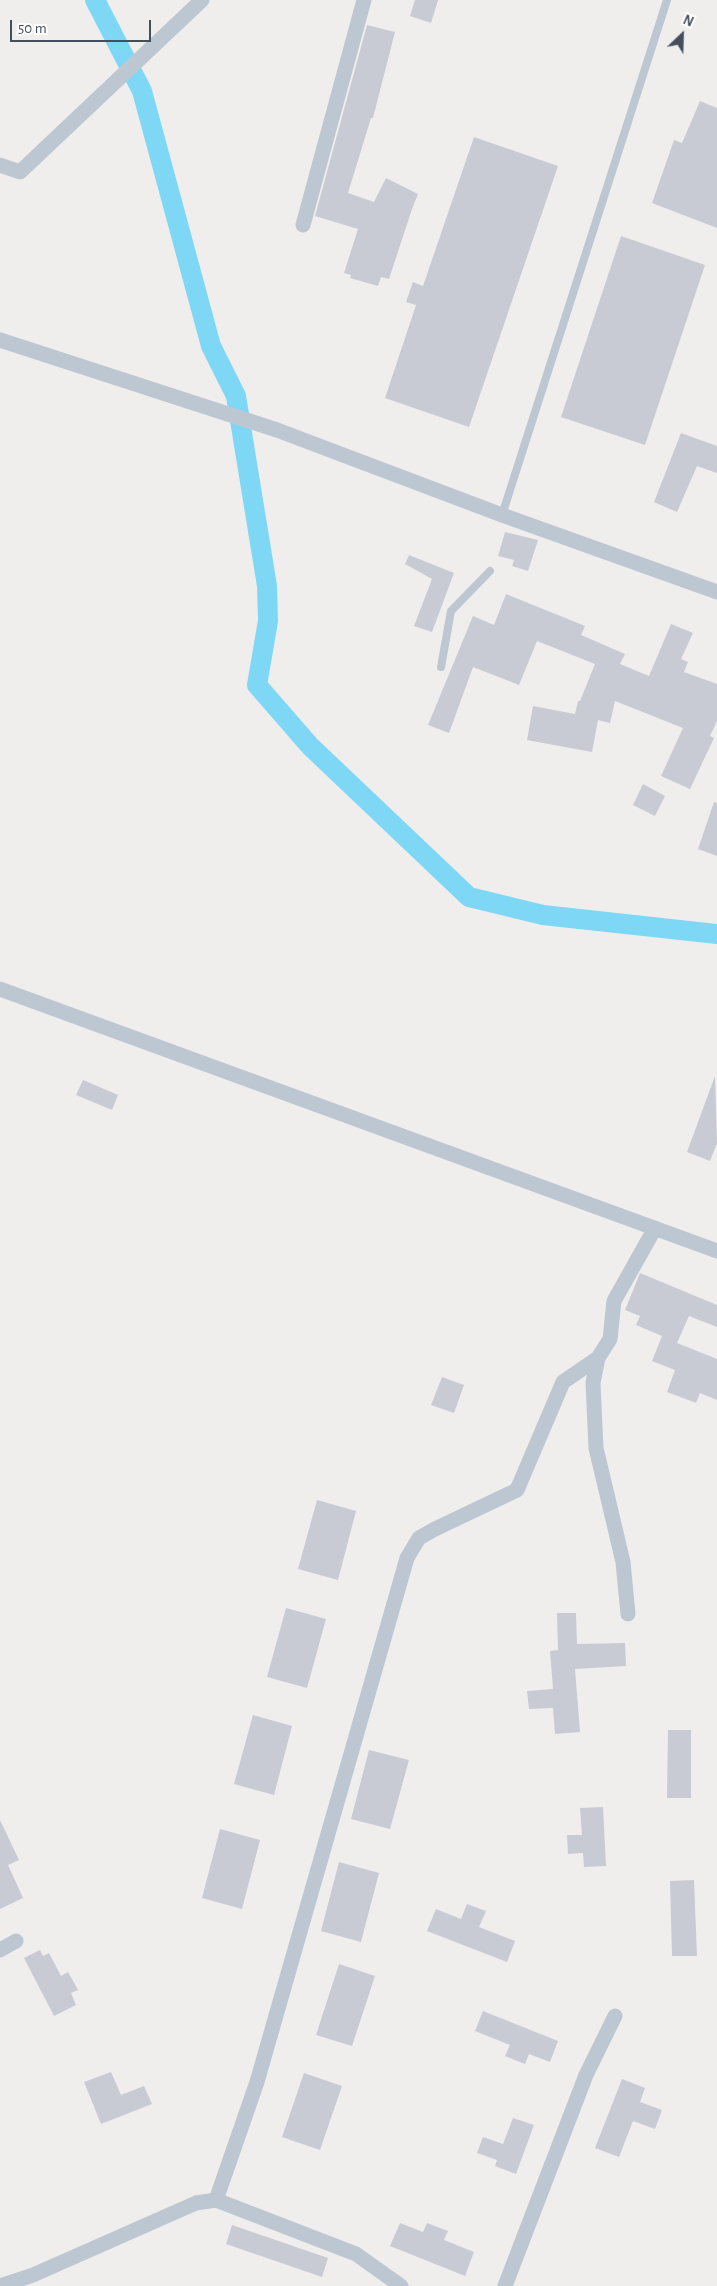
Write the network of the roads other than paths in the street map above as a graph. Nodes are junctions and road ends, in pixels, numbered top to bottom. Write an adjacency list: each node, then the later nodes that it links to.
1 (202, 0): 4 (street)
2 (364, 0): 5 (street)
3 (667, 0): 7 (lane)
4 (0, 165)
5 (303, 225)
6 (0, 340): 7 (street)
7 (502, 515): 9 (street)
8 (490, 571): 10 (lane)
9 (717, 592)
10 (441, 667)
11 (0, 989): 12 (street)
12 (655, 1228): 13 (street); 14 (street)
13 (717, 1251)
14 (598, 1358): 15 (street); 19 (street)
15 (628, 1614)
16 (16, 1941): 17 (street)
17 (0, 1950)
18 (614, 2016): 22 (street)
19 (216, 2200): 20 (street); 21 (street)
20 (0, 2286)
21 (400, 2286)
22 (505, 2286)

